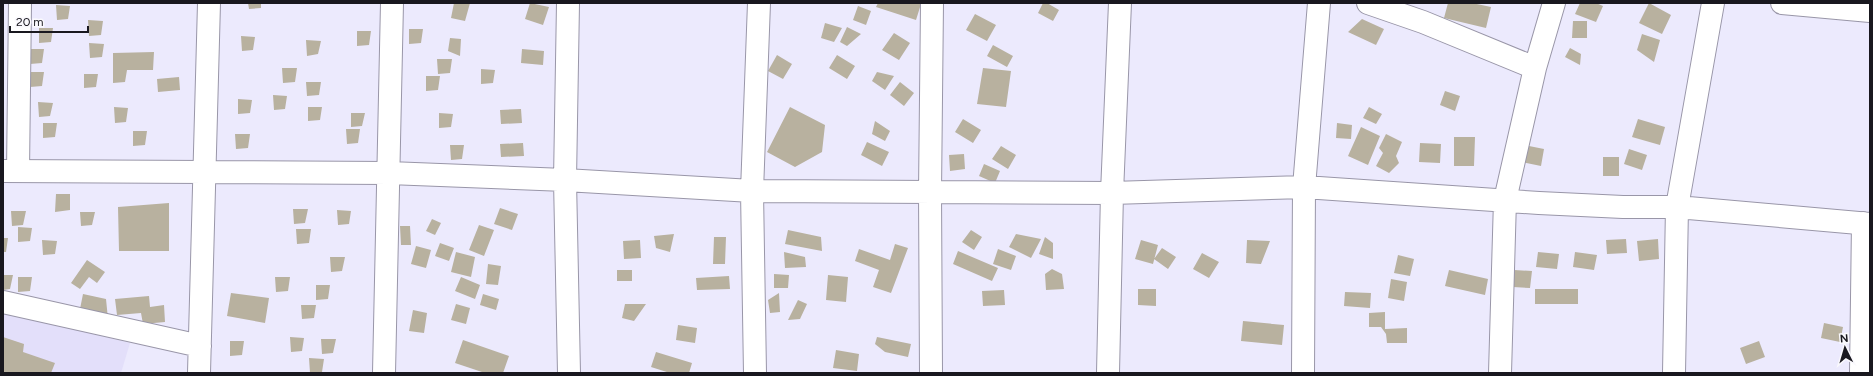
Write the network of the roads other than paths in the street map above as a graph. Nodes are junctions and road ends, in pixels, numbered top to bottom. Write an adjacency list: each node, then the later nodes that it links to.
1 (20, 3): 16 (street)
2 (208, 3): 17 (street)
3 (392, 3): 18 (street)
4 (568, 3): 19 (street)
5 (759, 3): 21 (street)
6 (932, 3): 22 (street)
7 (1120, 3): 23 (street)
8 (1319, 3): 20 (street)
9 (1368, 3): 14 (street)
10 (1554, 3): 15 (street)
11 (1713, 3): 25 (street)
12 (1782, 3): 13 (street)
13 (1870, 11)
14 (1426, 12): 15 (street)
15 (1535, 68): 24 (street)
16 (10, 171): 17 (street)
17 (205, 172): 18 (street); 28 (street)
18 (388, 173): 19 (street); 30 (street)
19 (565, 180): 21 (street); 31 (street)
20 (1304, 187): 23 (street); 24 (street); 35 (street)
21 (752, 191): 22 (street); 32 (street)
22 (930, 192): 23 (street); 33 (street)
23 (1112, 192): 34 (street)
24 (1505, 200): 25 (street); 36 (street)
25 (1677, 207): 26 (street); 37 (street)
26 (1866, 224): 38 (street)
27 (3, 302): 28 (street)
28 (200, 346): 29 (street)
29 (199, 373)
30 (384, 373)
31 (570, 373)
32 (755, 373)
33 (931, 373)
34 (1108, 373)
35 (1303, 373)
36 (1500, 373)
37 (1674, 373)
38 (1861, 373)

